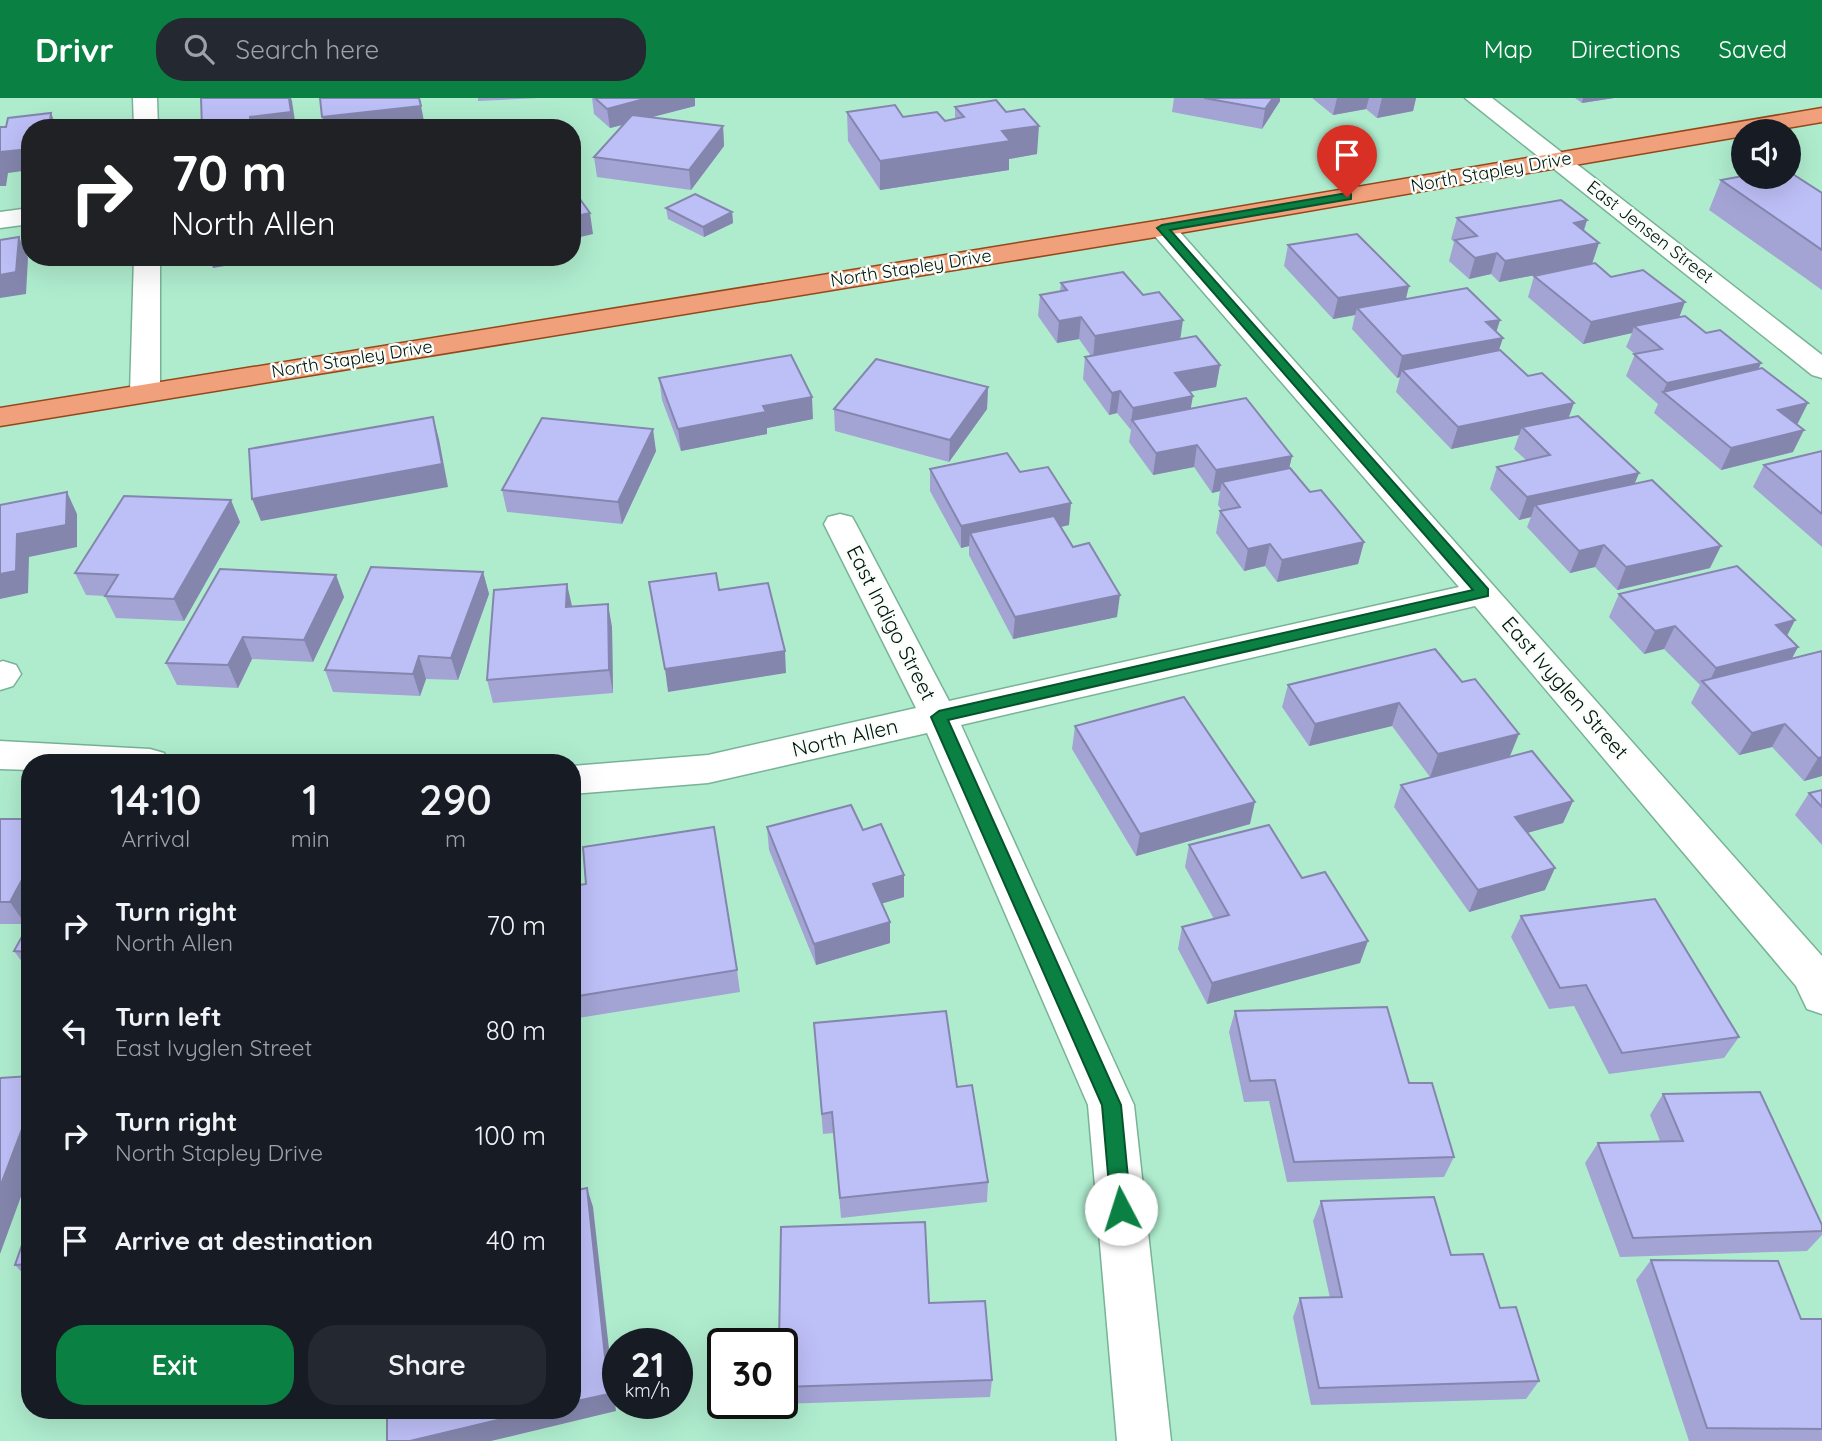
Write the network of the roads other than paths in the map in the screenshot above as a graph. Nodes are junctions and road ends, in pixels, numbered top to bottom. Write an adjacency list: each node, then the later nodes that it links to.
1 (145, 98): 4 (street)
2 (1477, 98): 5 (street, East Jensen Street)
3 (1822, 115): 5 (main road, North Stapley Drive)
4 (146, 119)
5 (1559, 160): 8 (main road, North Stapley Drive); 10 (street, East Jensen Street)
6 (21, 217): 7 (street)
7 (0, 220)
8 (1162, 228): 11 (main road, North Stapley Drive); 14 (street, East Ivyglen Street)
9 (147, 266): 11 (street)
10 (1822, 369)
11 (145, 393): 12 (main road, North Stapley Drive)
12 (0, 416)
13 (840, 524): 15 (street, East Indigo Street)
14 (1483, 593): 15 (street, North Allen); 19 (street, East Ivyglen Street)
15 (939, 717): 18 (street, North Allen); 20 (street, East Indigo Street)
16 (0, 755): 17 (street)
17 (21, 756)
18 (581, 779)
19 (1822, 996)
20 (1144, 1441)

